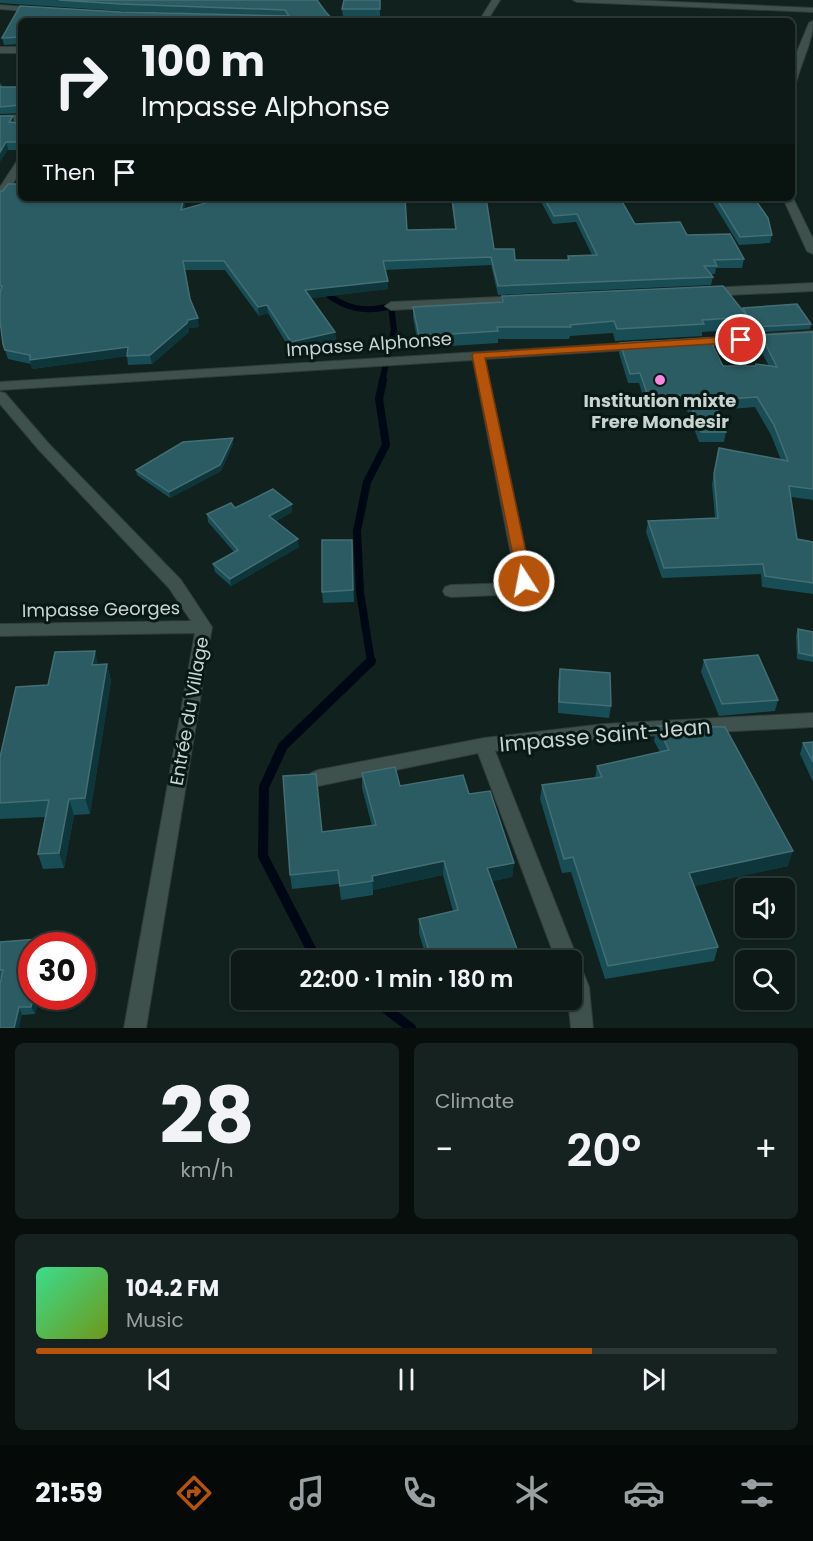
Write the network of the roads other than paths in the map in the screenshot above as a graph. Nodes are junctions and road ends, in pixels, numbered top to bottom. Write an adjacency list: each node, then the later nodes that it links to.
1 (496, 0): 6 (street)
2 (577, 0): 5 (street)
3 (0, 8): 4 (street)
4 (45, 10)
5 (813, 10)
6 (485, 18)
7 (813, 24): 10 (street)
8 (0, 50): 9 (street)
9 (18, 50)
10 (795, 63)
11 (18, 118): 12 (street)
12 (0, 119)
13 (18, 168): 14 (street)
14 (0, 195)
15 (789, 201): 16 (street)
16 (813, 251)
17 (813, 287): 18 (street)
18 (696, 292)
19 (532, 300): 20 (street)
20 (391, 306)
21 (813, 335): 22 (street)
22 (681, 343)
23 (658, 345): 24 (street, Impasse Alphonse)
24 (478, 355): 25 (street, Impasse Alphonse); 27 (street)
25 (0, 386)
26 (0, 396): 28 (street, Entrée du Village)
27 (451, 591)
28 (204, 627): 29 (street, Impasse Georges); 35 (street, Entrée du Village)
29 (0, 630)
30 (813, 720): 31 (street, Impasse Saint-Jean)
31 (484, 745): 32 (street); 33 (street, Impasse Saint-Jean)
32 (318, 778)
33 (563, 950)
34 (580, 1010): 36 (street)
35 (135, 1028)
36 (582, 1028)

